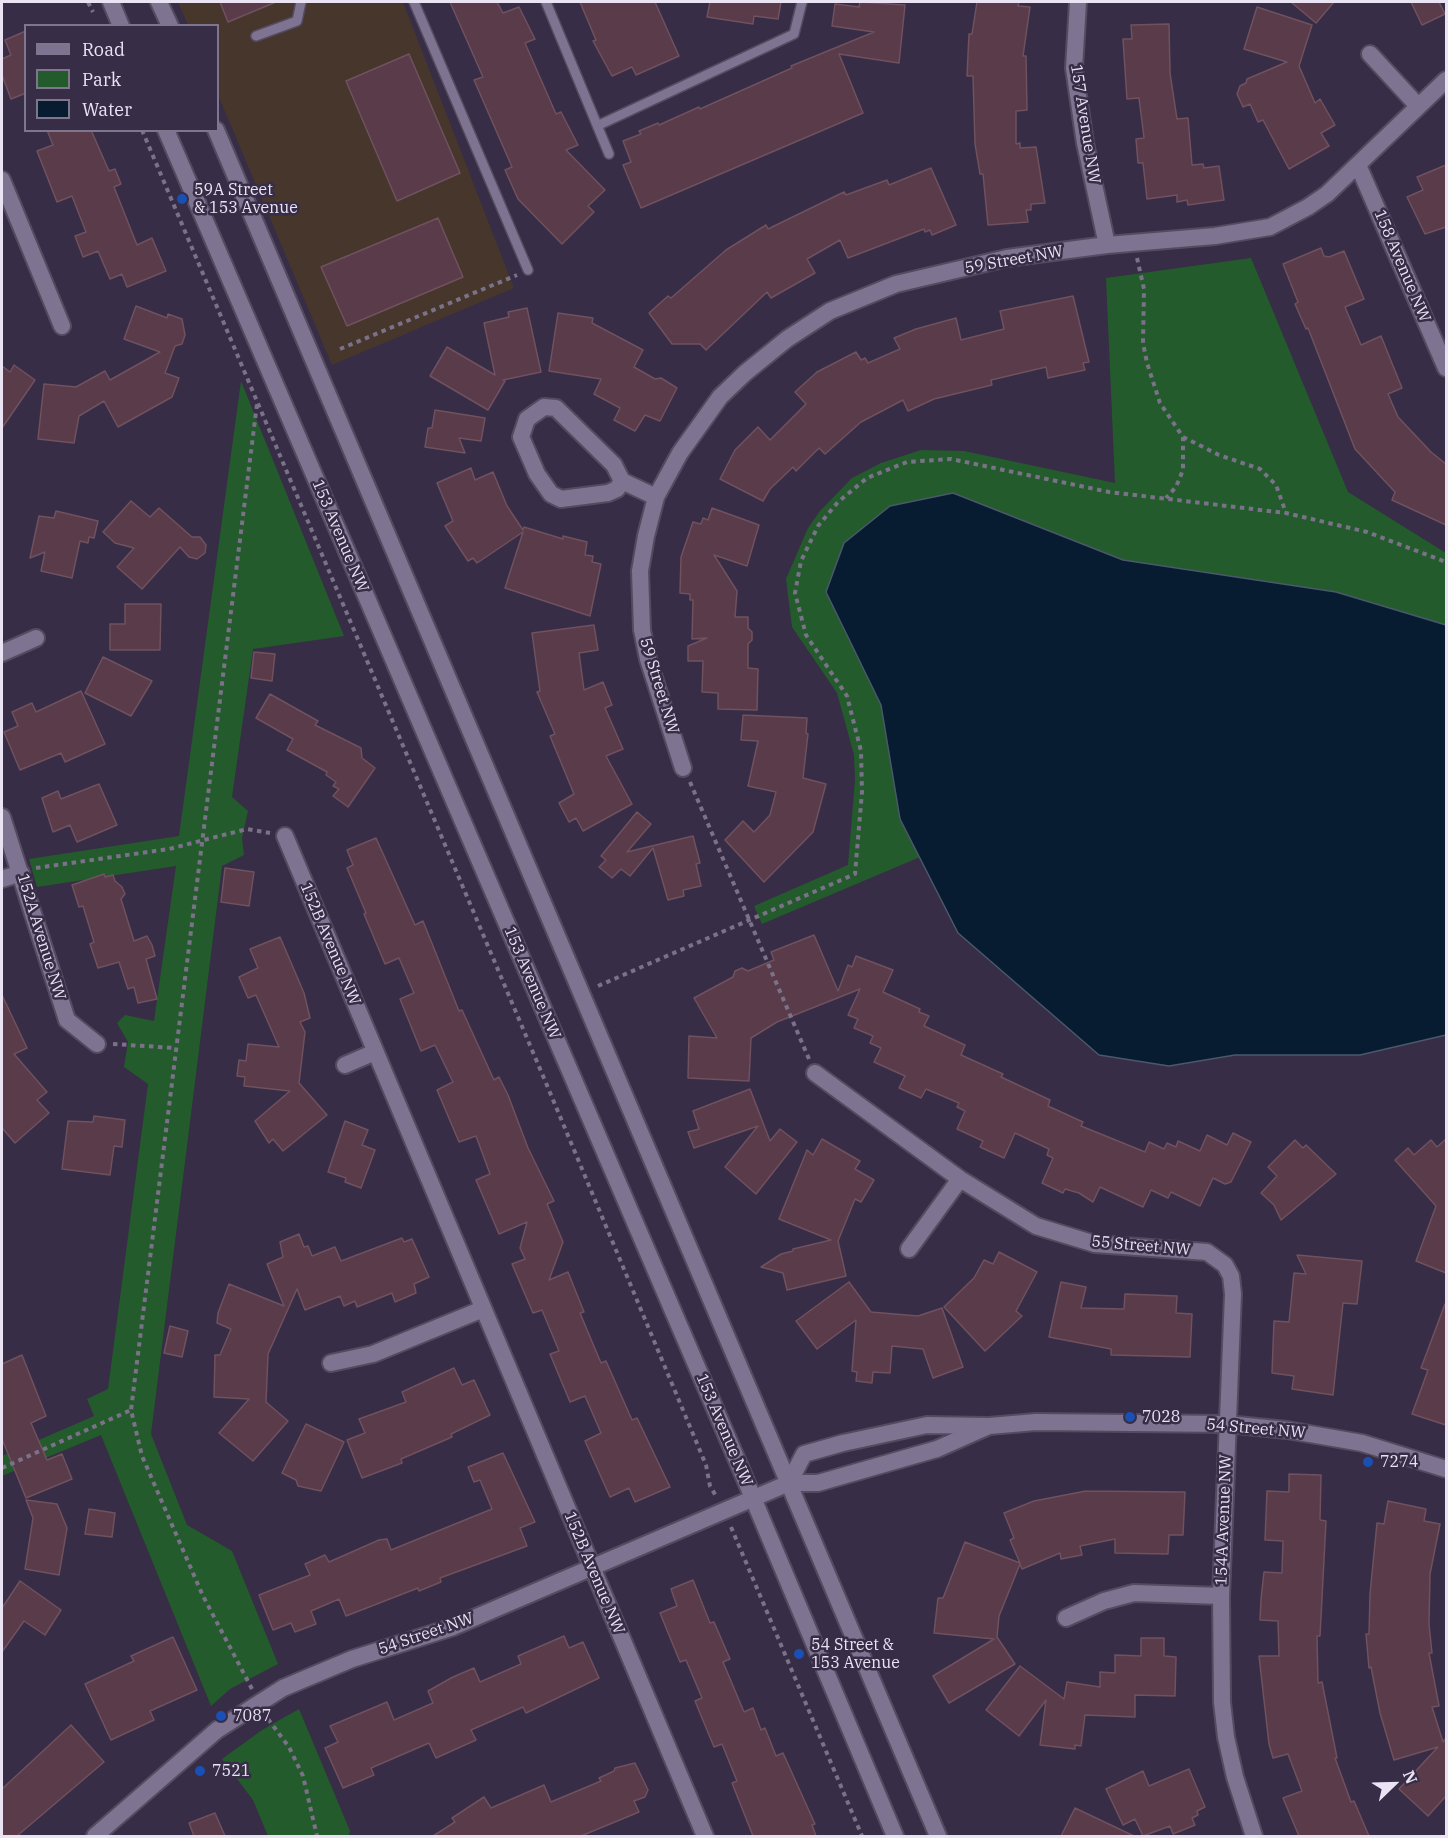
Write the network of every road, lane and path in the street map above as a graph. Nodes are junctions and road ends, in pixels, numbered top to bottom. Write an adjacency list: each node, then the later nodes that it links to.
1 (111, 2): 8 (street)
2 (159, 2): 9 (street)
3 (301, 2): 10 (lane)
4 (414, 2): 23 (lane)
5 (546, 2): 14 (lane)
6 (802, 2): 14 (lane)
7 (1078, 2): 22 (street, 157 Avenue NW)
8 (120, 24)
9 (169, 24)
10 (256, 36)
11 (1370, 54): 13 (street)
12 (1446, 80): 13 (street, 59 Street NW)
13 (1419, 106): 19 (street, 59 Street NW)
14 (599, 125): 18 (lane)
15 (143, 132): 27 (path)
16 (167, 132): 60 (street, 153 Avenue NW)
17 (217, 132): 43 (street)
18 (609, 154)
19 (1358, 165): 21 (street, 59 Street NW); 26 (street, 158 Avenue NW)
20 (2, 180): 24 (street)
21 (1134, 243): 22 (street, 59 Street NW); 28 (path)
22 (1107, 245): 30 (street, 59 Street NW)
23 (528, 270): 25 (path)
24 (62, 326)
25 (340, 349)
26 (1446, 368)
27 (257, 403): 39 (path); 61 (path)
28 (1183, 437): 31 (path); 32 (path)
29 (622, 481): 29 (street); 30 (street)
30 (656, 497): 36 (street, 59 Street NW)
31 (1166, 498): 32 (path); 42 (path)
32 (1286, 513): 33 (path)
33 (1446, 562)
34 (36, 638): 35 (street)
35 (2, 653)
36 (683, 768): 42 (path)
37 (2, 818): 40 (street, 152A Avenue NW)
38 (285, 836): 39 (path); 46 (street, 152B Avenue NW)
39 (202, 841): 40 (path); 45 (path)
40 (21, 873): 41 (street); 44 (street, 152A Avenue NW)
41 (2, 879)
42 (751, 919): 43 (path); 48 (path)
43 (582, 993): 59 (street)
44 (97, 1044): 45 (path)
45 (175, 1048): 54 (path)
46 (375, 1052): 47 (street); 52 (street, 152B Avenue NW)
47 (345, 1065)
48 (815, 1073): 49 (street, 55 Street NW)
49 (960, 1179): 50 (street); 51 (street, 55 Street NW)
50 (909, 1249)
51 (1225, 1265): 55 (street, 154A Avenue NW)
52 (483, 1309): 53 (street); 62 (street, 152B Avenue NW)
53 (331, 1363)
54 (131, 1410): 57 (path); 65 (path)
55 (1227, 1424): 56 (street, 54 Street NW); 58 (street, 54 Street NW); 63 (street, 154A Avenue NW)
56 (989, 1426): 59 (street, 54 Street NW); 59 (street, 54 Street NW)
57 (2, 1468)
58 (1446, 1469)
59 (789, 1483): 60 (street, 54 Street NW); 71 (street)
60 (753, 1499): 61 (street, 54 Street NW); 70 (street, 153 Avenue NW)
61 (725, 1511): 62 (street, 54 Street NW); 69 (path)
62 (592, 1568): 65 (street, 54 Street NW); 66 (street, 152B Avenue NW)
63 (1221, 1596): 64 (street, 154A Avenue NW); 72 (street, 154A Avenue NW)
64 (1066, 1618)
65 (259, 1702): 67 (street, 54 Street NW); 68 (path)
66 (702, 1835)
67 (96, 1836)
68 (317, 1836)
69 (862, 1836)
70 (895, 1836)
71 (938, 1836)
72 (1254, 1836)

